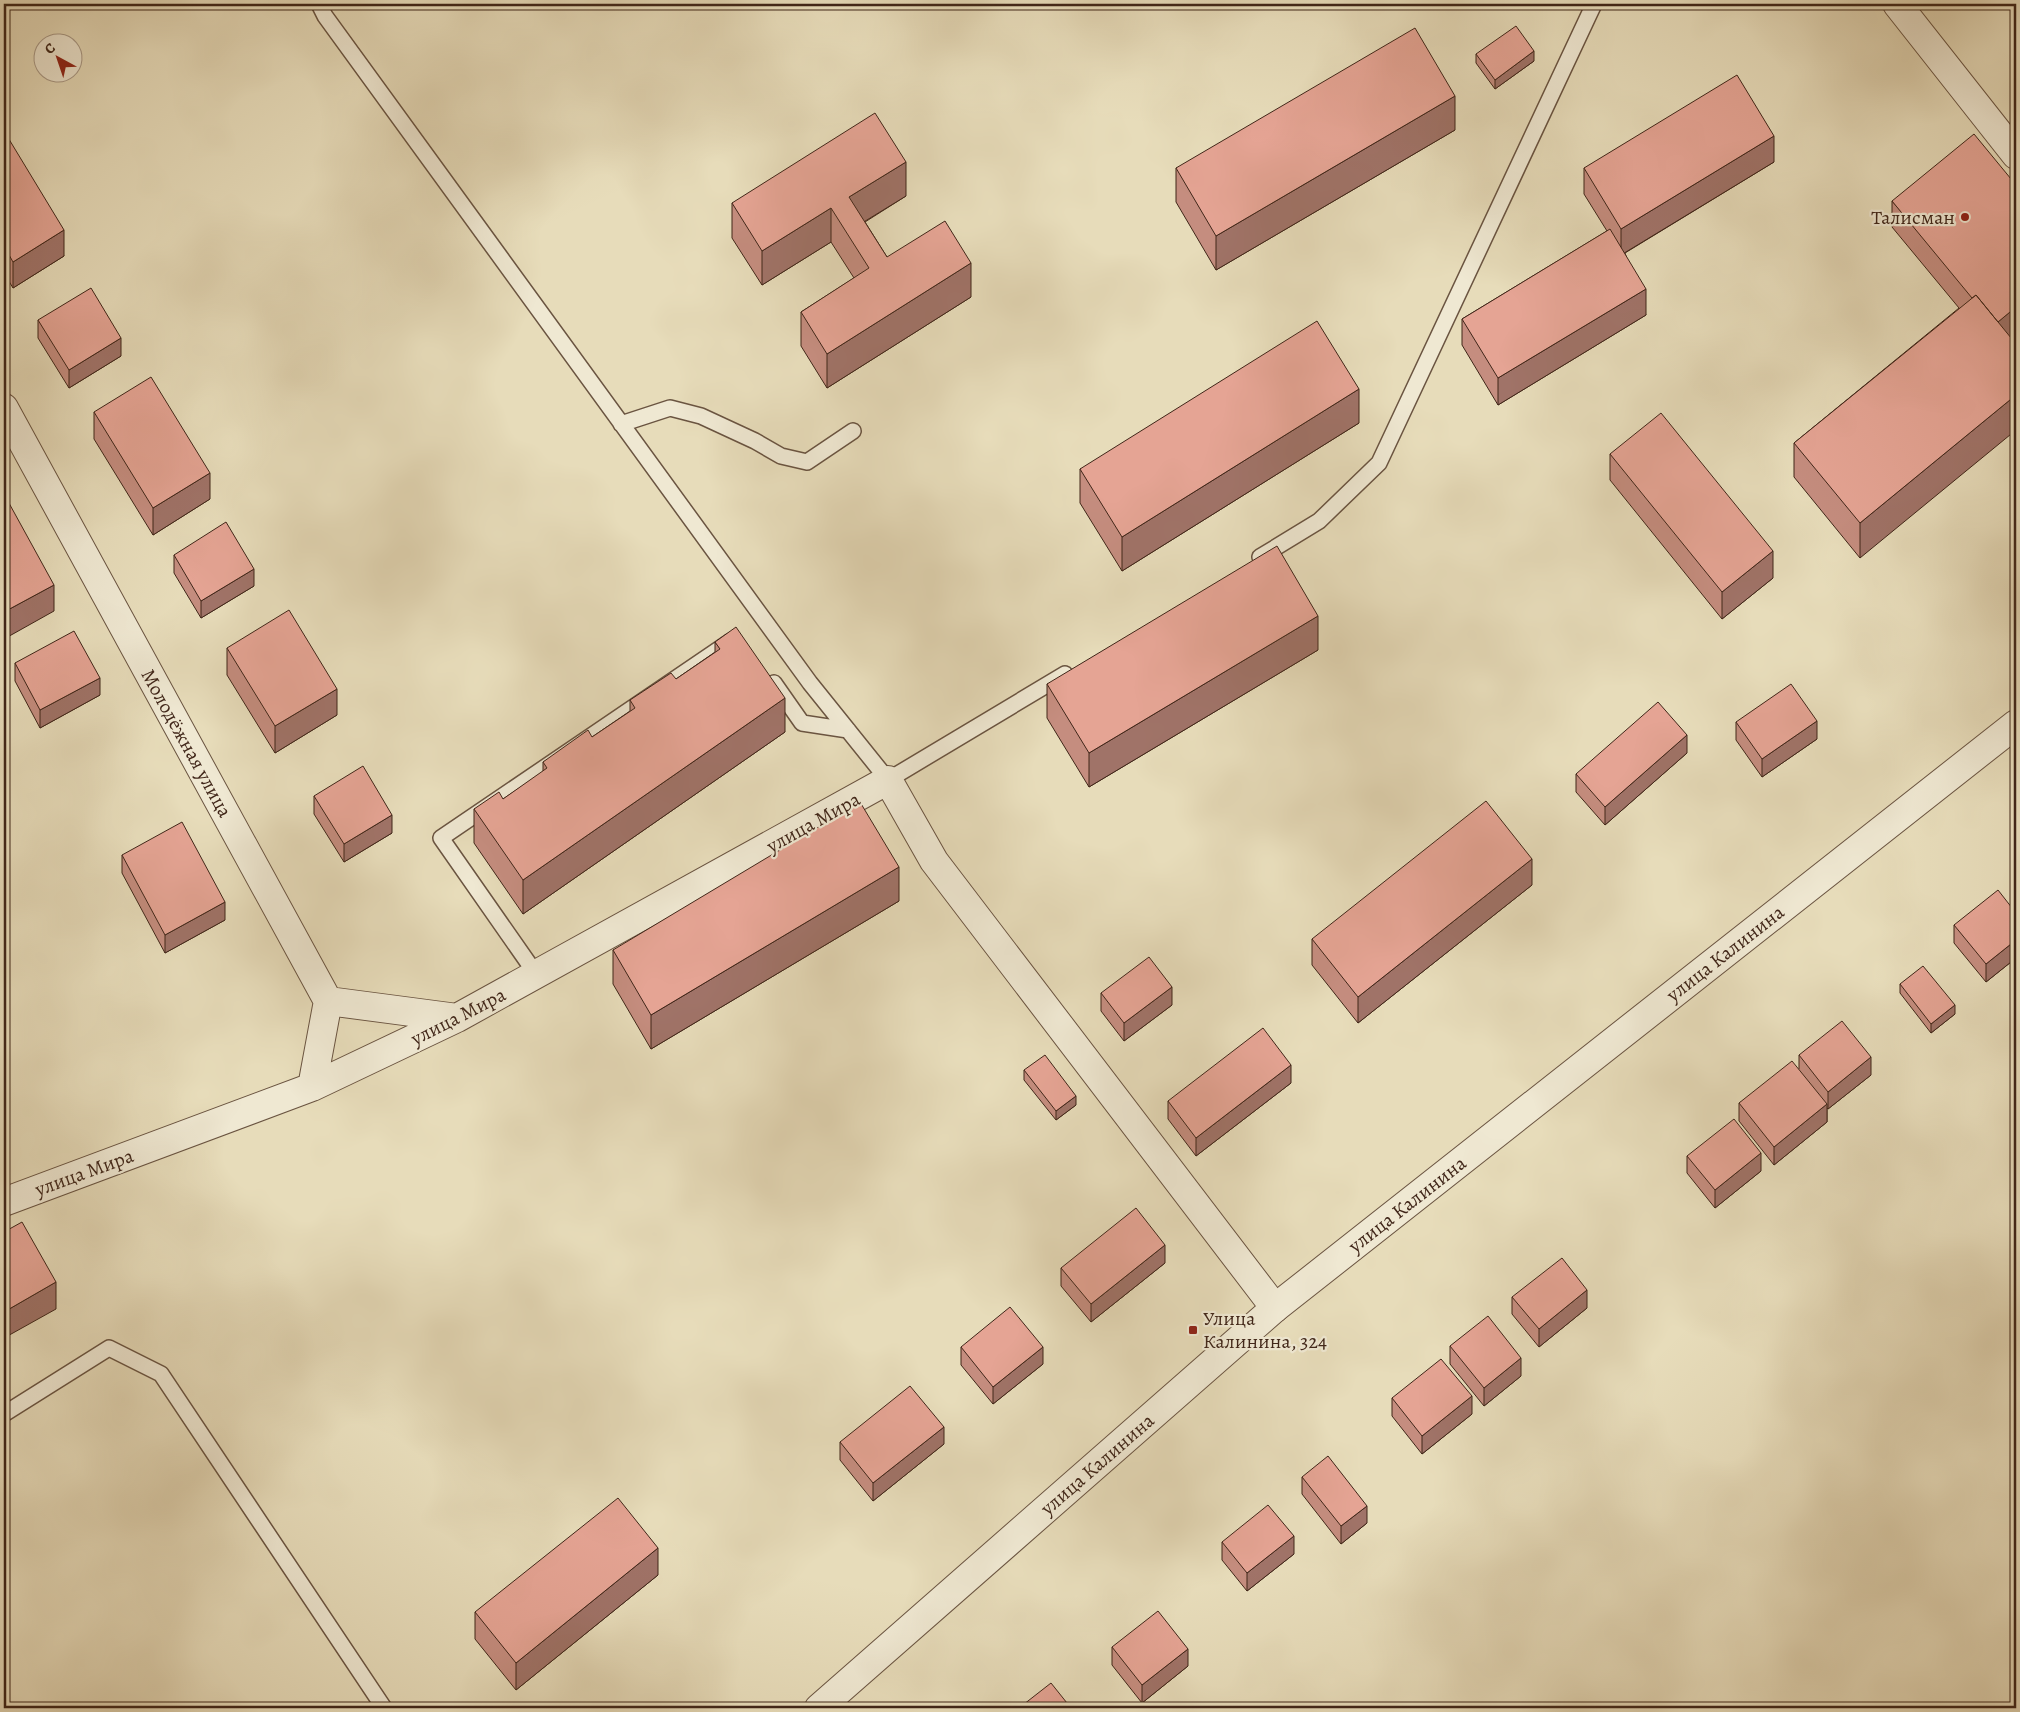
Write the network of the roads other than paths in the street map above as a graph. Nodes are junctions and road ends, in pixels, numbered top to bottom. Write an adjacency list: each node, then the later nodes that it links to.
1 (319, 4): 6 (lane)
2 (1594, 4): 8 (lane)
3 (1897, 4): 4 (street)
4 (2016, 155)
5 (4, 408): 16 (street, Молодёжная улица)
6 (621, 424): 7 (lane); 13 (lane)
7 (853, 431)
8 (1243, 566)
9 (746, 643): 15 (lane)
10 (1074, 668): 14 (lane)
11 (768, 675): 13 (lane)
12 (2016, 724): 20 (street, улица Калинина)
13 (848, 730): 14 (lane)
14 (888, 780): 15 (street, улица Мира); 20 (street)
15 (536, 974): 17 (street, улица Мира)
16 (328, 1001): 17 (street); 18 (street)
17 (457, 1018): 18 (street, улица Мира)
18 (312, 1087): 19 (street, улица Мира)
19 (4, 1202)
20 (1275, 1308): 23 (street, улица Калинина)
21 (4, 1414): 22 (lane)
22 (384, 1708)
23 (819, 1708)

